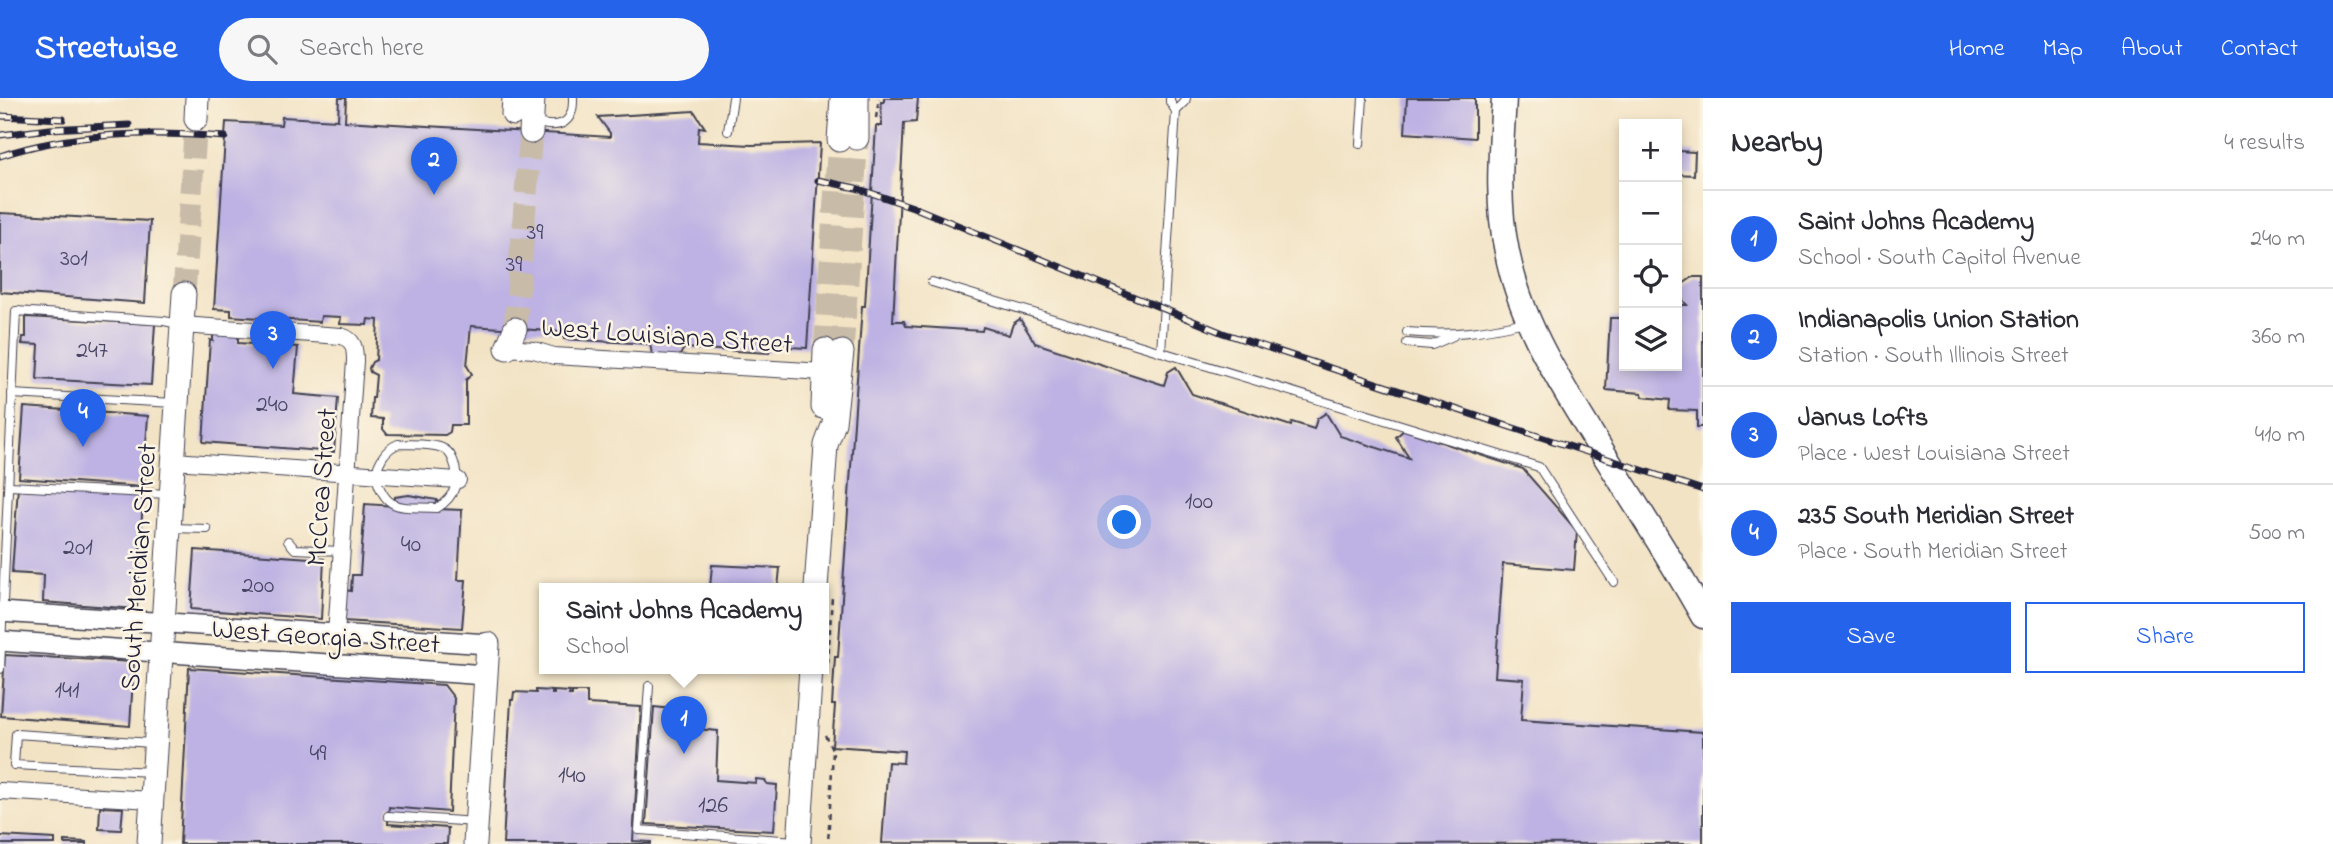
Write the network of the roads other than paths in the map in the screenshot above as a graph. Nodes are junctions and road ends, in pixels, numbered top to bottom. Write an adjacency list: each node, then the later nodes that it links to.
1 (533, 98): 11 (main road)
2 (573, 98): 11 (lane)
3 (733, 98): 12 (lane)
4 (842, 98): 5 (main road)
5 (857, 98)
6 (1170, 98): 10 (lane)
7 (1186, 98): 10 (lane)
8 (1363, 98): 13 (lane)
9 (1504, 98): 16 (main road)
10 (1176, 111): 22 (lane)
11 (522, 116)
12 (728, 131)
13 (1360, 144)
14 (932, 282): 22 (lane)
15 (184, 294): 17 (main road, South Meridian Street)
16 (1528, 321): 19 (lane); 39 (main road)
17 (182, 325): 24 (lane); 25 (main road, South Meridian Street); 27 (street, McCrea Street)
18 (1407, 332): 19 (lane)
19 (1455, 335): 21 (lane)
20 (511, 338): 23 (street, West Louisiana Street)
21 (1406, 343)
22 (1161, 352): 36 (lane)
23 (830, 358): 37 (main road)
24 (12, 394): 25 (lane); 30 (lane)
25 (177, 404): 26 (main road, South Meridian Street)
26 (173, 461): 27 (street); 31 (main road, South Meridian Street)
27 (347, 472): 28 (street); 35 (street, McCrea Street)
28 (374, 474): 29 (street); 29 (lane); 29 (lane)
29 (458, 480)
30 (9, 486): 31 (lane); 38 (lane)
31 (171, 494): 32 (main road, South Meridian Street)
32 (169, 527): 33 (lane); 40 (main road, South Meridian Street)
33 (207, 529)
34 (288, 541): 35 (lane)
35 (341, 551): 41 (street, McCrea Street)
36 (1614, 582)
37 (816, 583)
38 (1, 612): 40 (street, West Georgia Street); 42 (lane)
39 (1703, 616)
40 (163, 623): 41 (street, West Georgia Street); 44 (main road, South Meridian Street)
41 (336, 634): 43 (street, West Georgia Street)
42 (1, 641): 44 (street, West Georgia Street); 45 (lane)
43 (488, 644): 47 (main road)
44 (161, 652): 47 (street, West Georgia Street); 49 (main road, South Meridian Street)
45 (0, 669)
46 (811, 674): 55 (main road)
47 (486, 675): 54 (main road)
48 (649, 686): 55 (lane)
49 (155, 743): 50 (main road, South Meridian Street); 50 (lane)
50 (153, 772): 52 (main road, South Meridian Street)
51 (0, 791): 52 (street)
52 (152, 800): 56 (main road, South Meridian Street)
53 (388, 816): 54 (lane)
54 (476, 833)
55 (799, 843)
56 (149, 844)

